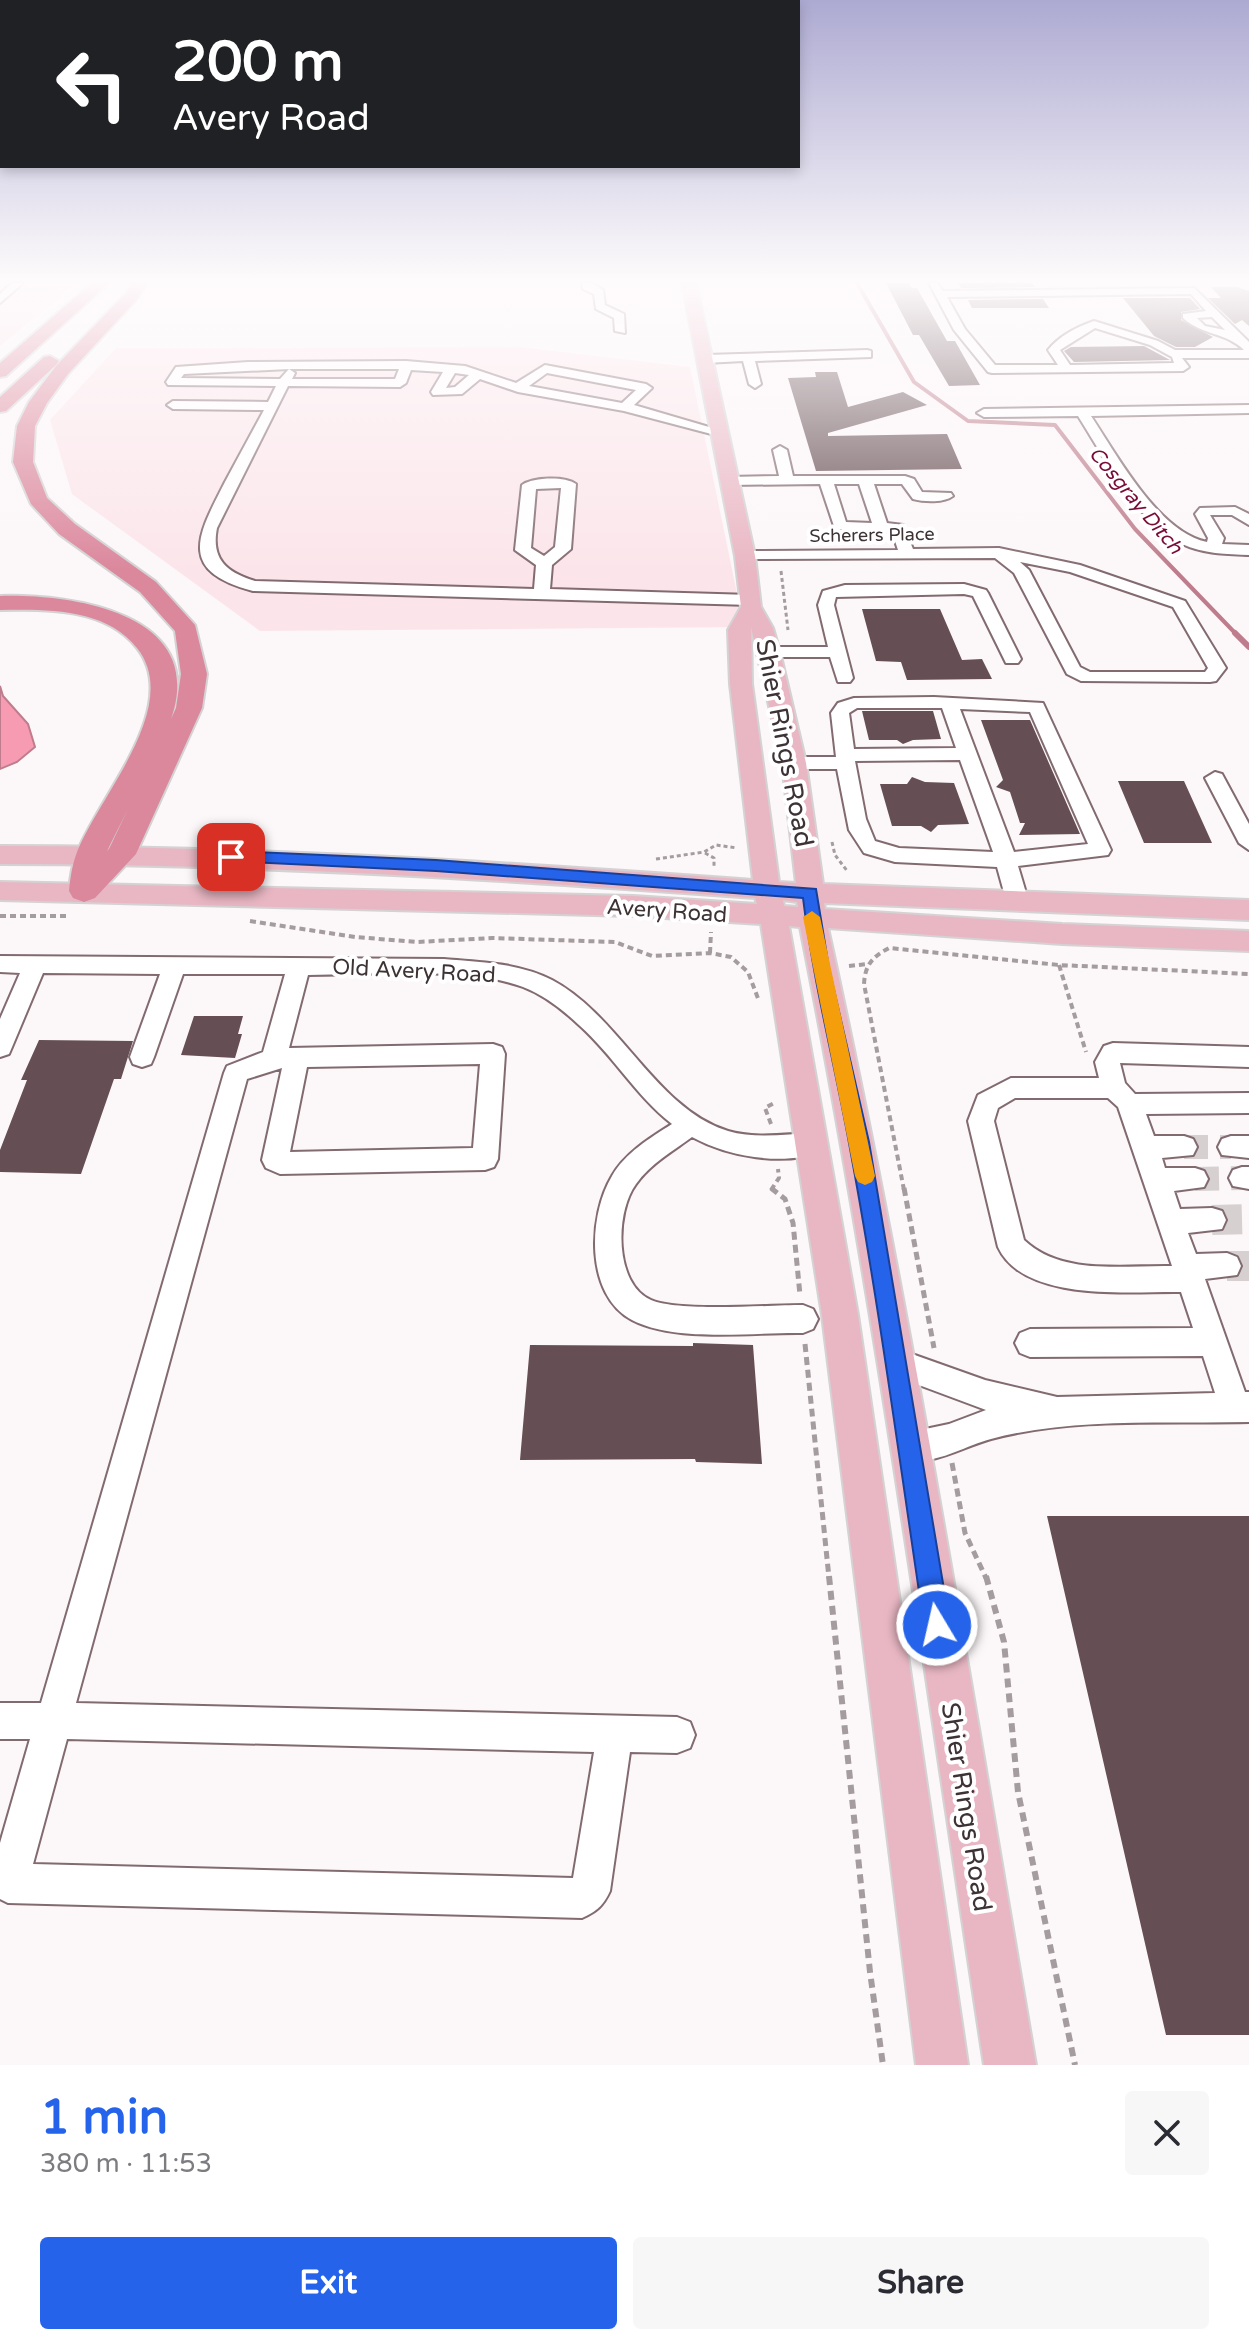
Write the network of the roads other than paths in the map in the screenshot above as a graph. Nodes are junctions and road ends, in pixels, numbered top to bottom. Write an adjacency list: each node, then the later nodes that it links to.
1 (31, 379): 18 (highway)
2 (55, 379): 56 (highway)
3 (174, 379): 13 (street)
4 (286, 379): 13 (street)
5 (401, 379): 13 (street)
6 (445, 379): 7 (street)
7 (472, 379)
8 (491, 379): 15 (street)
9 (530, 379): 15 (street)
10 (600, 379): 19 (street)
11 (710, 379): 23 (main road, Shier Rings Road)
12 (754, 379): 14 (street)
13 (284, 383): 17 (street)
14 (755, 384)
15 (518, 388): 19 (street)
16 (173, 405): 17 (street)
17 (271, 406): 41 (street)
18 (0, 407)
19 (625, 407): 23 (street)
20 (1249, 409): 21 (street)
21 (1082, 412): 22 (street); 34 (street)
22 (984, 413)
23 (719, 432): 27 (main road, Shier Rings Road)
24 (780, 450): 28 (street)
25 (826, 480): 26 (street); 28 (street); 33 (street)
26 (865, 480): 29 (street); 33 (street)
27 (728, 481): 28 (street); 38 (main road, Shier Rings Road)
28 (787, 481)
29 (918, 496): 30 (street); 31 (street)
30 (946, 496)
31 (902, 517): 33 (street); 37 (street)
32 (1249, 521): 34 (street)
33 (881, 528)
34 (1214, 547): 35 (street)
35 (1249, 550)
36 (999, 553): 36 (street, Scherers Place); 40 (street, Scherers Place)
37 (907, 554): 38 (street, Scherers Place); 40 (street, Scherers Place)
38 (745, 556): 43 (main road, Shier Rings Road)
39 (544, 563): 39 (street); 41 (street)
40 (958, 572): 45 (street); 46 (street)
41 (542, 596): 43 (street)
42 (0, 603): 55 (highway)
43 (751, 603): 44 (main road, Shier Rings Road); 47 (main road, Shier Rings Road)
44 (769, 652): 45 (street); 52 (main road, Shier Rings Road)
45 (838, 652): 48 (street)
46 (1012, 659)
47 (741, 666): 52 (main road); 61 (main road, Shier Rings Road)
48 (844, 678)
49 (949, 703): 50 (street); 51 (street); 58 (street)
50 (966, 754): 51 (street); 58 (street)
51 (845, 759): 52 (street); 58 (street)
52 (789, 763): 60 (main road, Shier Rings Road)
53 (1215, 778): 54 (street)
54 (1249, 843)
55 (90, 854): 56 (main road, Avery Road); 57 (main road, Avery Road); 63 (highway)
56 (121, 854): 61 (main road, Avery Road); 63 (highway)
57 (0, 855)
58 (1006, 860): 62 (street)
59 (0, 891): 63 (main road, Avery Road)
60 (808, 901): 61 (main road, Avery Road); 62 (main road, Avery Road); 65 (main road, Avery Road); 89 (main road, Shier Rings Road)
61 (769, 903): 63 (main road, Avery Road); 77 (main road, Shier Rings Road)
62 (1018, 903): 64 (main road, Avery Road)
63 (81, 904)
64 (1249, 910)
65 (1249, 941)
66 (0, 964): 67 (street, Old Avery Road)
67 (35, 964): 68 (street, Old Avery Road); 70 (street)
68 (175, 965): 69 (street, Old Avery Road); 71 (street)
69 (299, 966): 73 (street); 76 (street, Old Avery Road)
70 (0, 1047)
71 (142, 1057)
72 (1249, 1057): 74 (street)
73 (286, 1058): 73 (street); 94 (street)
74 (1114, 1093): 75 (street); 78 (street); 85 (street)
75 (1249, 1103)
76 (691, 1124): 77 (street, Old Avery Road); 86 (street)
77 (814, 1144): 98 (main road, Shier Rings Road)
78 (1145, 1147): 79 (street); 81 (street)
79 (1184, 1147)
80 (1195, 1179): 81 (street)
81 (1156, 1180): 83 (street)
82 (1212, 1220): 83 (street)
83 (1171, 1221): 85 (street)
84 (1227, 1266): 85 (street)
85 (1189, 1273): 87 (street)
86 (803, 1319)
87 (1213, 1342): 88 (street); 90 (street)
88 (1030, 1343)
89 (895, 1362): 91 (street); 92 (main road, Shier Rings Road)
90 (1242, 1407): 91 (street)
91 (1062, 1411): 92 (street)
92 (908, 1446): 99 (main road, Shier Rings Road)
93 (0, 1721): 94 (street)
94 (54, 1721): 95 (street); 97 (street)
95 (615, 1734): 96 (street); 97 (street)
96 (677, 1735)
97 (4, 1883)
98 (942, 2065)
99 (1010, 2065)

